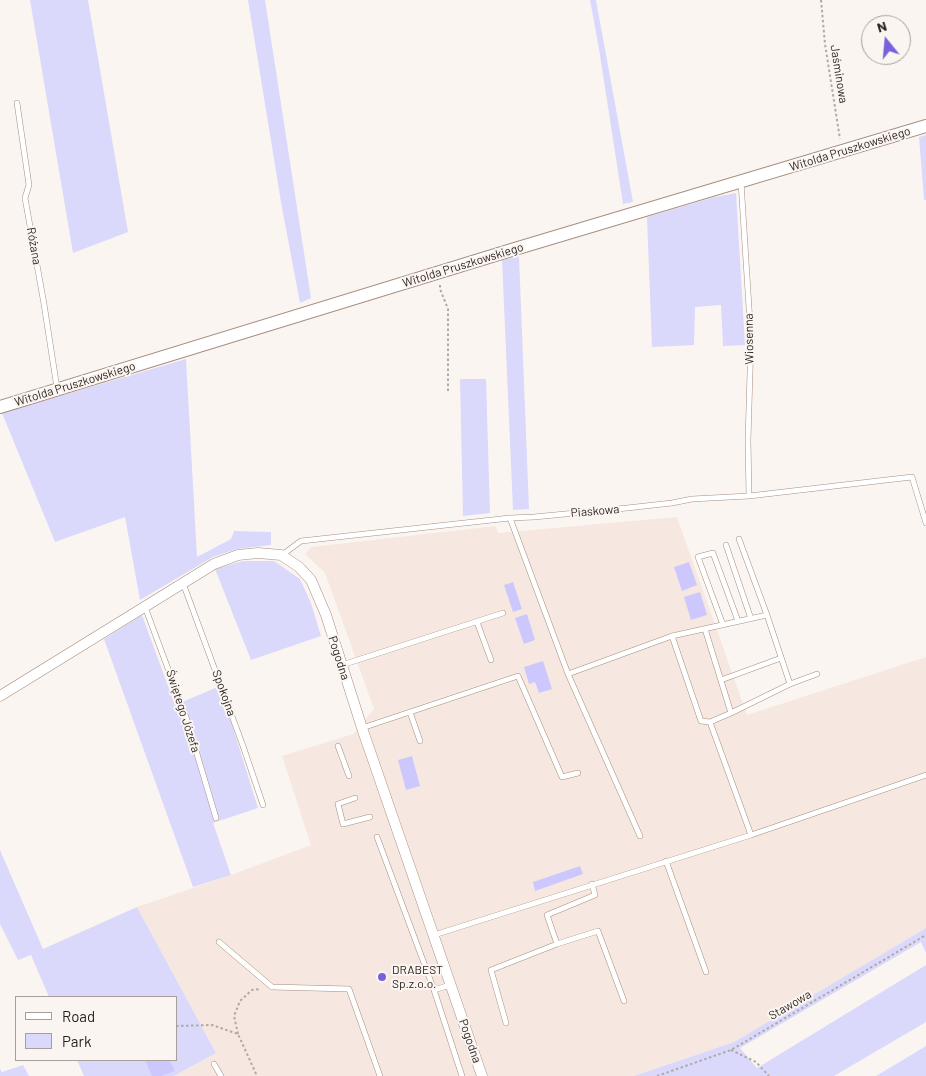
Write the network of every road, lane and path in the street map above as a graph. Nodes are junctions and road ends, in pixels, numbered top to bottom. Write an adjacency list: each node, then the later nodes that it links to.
1 (821, 0): 4 (path, Jaśminowa)
2 (17, 103): 7 (lane, Różana)
3 (926, 126): 4 (street, Witolda Pruszkowskiego)
4 (842, 151): 5 (street, Witolda Pruszkowskiego)
5 (741, 181): 6 (street, Witolda Pruszkowskiego); 10 (lane, Wiosenna)
6 (439, 272): 7 (street, Witolda Pruszkowskiego); 8 (path)
7 (57, 390): 9 (street, Witolda Pruszkowskiego)
8 (448, 391)
9 (0, 407)
10 (749, 496): 11 (lane, Piaskowa); 12 (lane, Piaskowa)
11 (510, 518): 15 (lane, Piaskowa); 29 (lane)
12 (926, 523)
13 (739, 539): 19 (lane)
14 (726, 545): 20 (lane)
15 (281, 556): 16 (street, Pogodna); 28 (street, Pogodna)
16 (183, 582): 17 (street, Pogodna); 44 (lane, Spokojna)
17 (145, 606): 33 (street, Pogodna); 45 (lane, Świętego Józefa)
18 (503, 613): 21 (lane)
19 (767, 615): 20 (lane); 26 (lane)
20 (751, 618): 22 (lane)
21 (477, 622): 27 (lane); 28 (lane)
22 (738, 622): 23 (lane); 23 (lane)
23 (723, 625): 24 (lane)
24 (705, 629): 25 (lane); 31 (lane)
25 (672, 636): 29 (lane); 36 (lane)
26 (781, 658): 31 (lane); 32 (lane)
27 (491, 660)
28 (342, 666): 37 (street, Pogodna)
29 (568, 674): 48 (lane)
30 (817, 674): 32 (lane)
31 (720, 680): 35 (lane)
32 (790, 684): 35 (lane)
33 (0, 696)
34 (410, 712): 37 (lane); 38 (lane); 40 (lane)
35 (731, 713): 36 (lane)
36 (710, 722): 47 (lane)
37 (362, 728): 52 (street, Pogodna)
38 (420, 741)
39 (338, 746): 42 (lane)
40 (578, 773)
41 (926, 775): 47 (lane)
42 (349, 776)
43 (355, 798): 46 (lane)
44 (263, 805)
45 (216, 818)
46 (370, 818)
47 (751, 835): 50 (lane)
48 (640, 836)
49 (376, 837): 59 (lane)
50 (666, 861): 51 (lane); 56 (lane)
51 (592, 884): 52 (lane); 55 (lane)
52 (434, 935): 57 (street, Pogodna)
53 (926, 935): 64 (path, Stawowa)
54 (219, 942): 58 (lane)
55 (557, 944): 60 (lane); 61 (lane)
56 (706, 972)
57 (450, 984): 59 (lane); 70 (street, Pogodna)
58 (272, 987): 63 (path); 68 (lane)
59 (434, 990): 69 (lane)
60 (624, 1001)
61 (506, 1023)
62 (178, 1026): 63 (path)
63 (238, 1034): 67 (path)
64 (731, 1050): 71 (path, Stawowa); 72 (path)
65 (214, 1064): 66 (lane)
66 (220, 1076)
67 (257, 1076)
68 (380, 1076)
69 (462, 1076)
70 (482, 1076)
71 (657, 1076)
72 (769, 1076)

